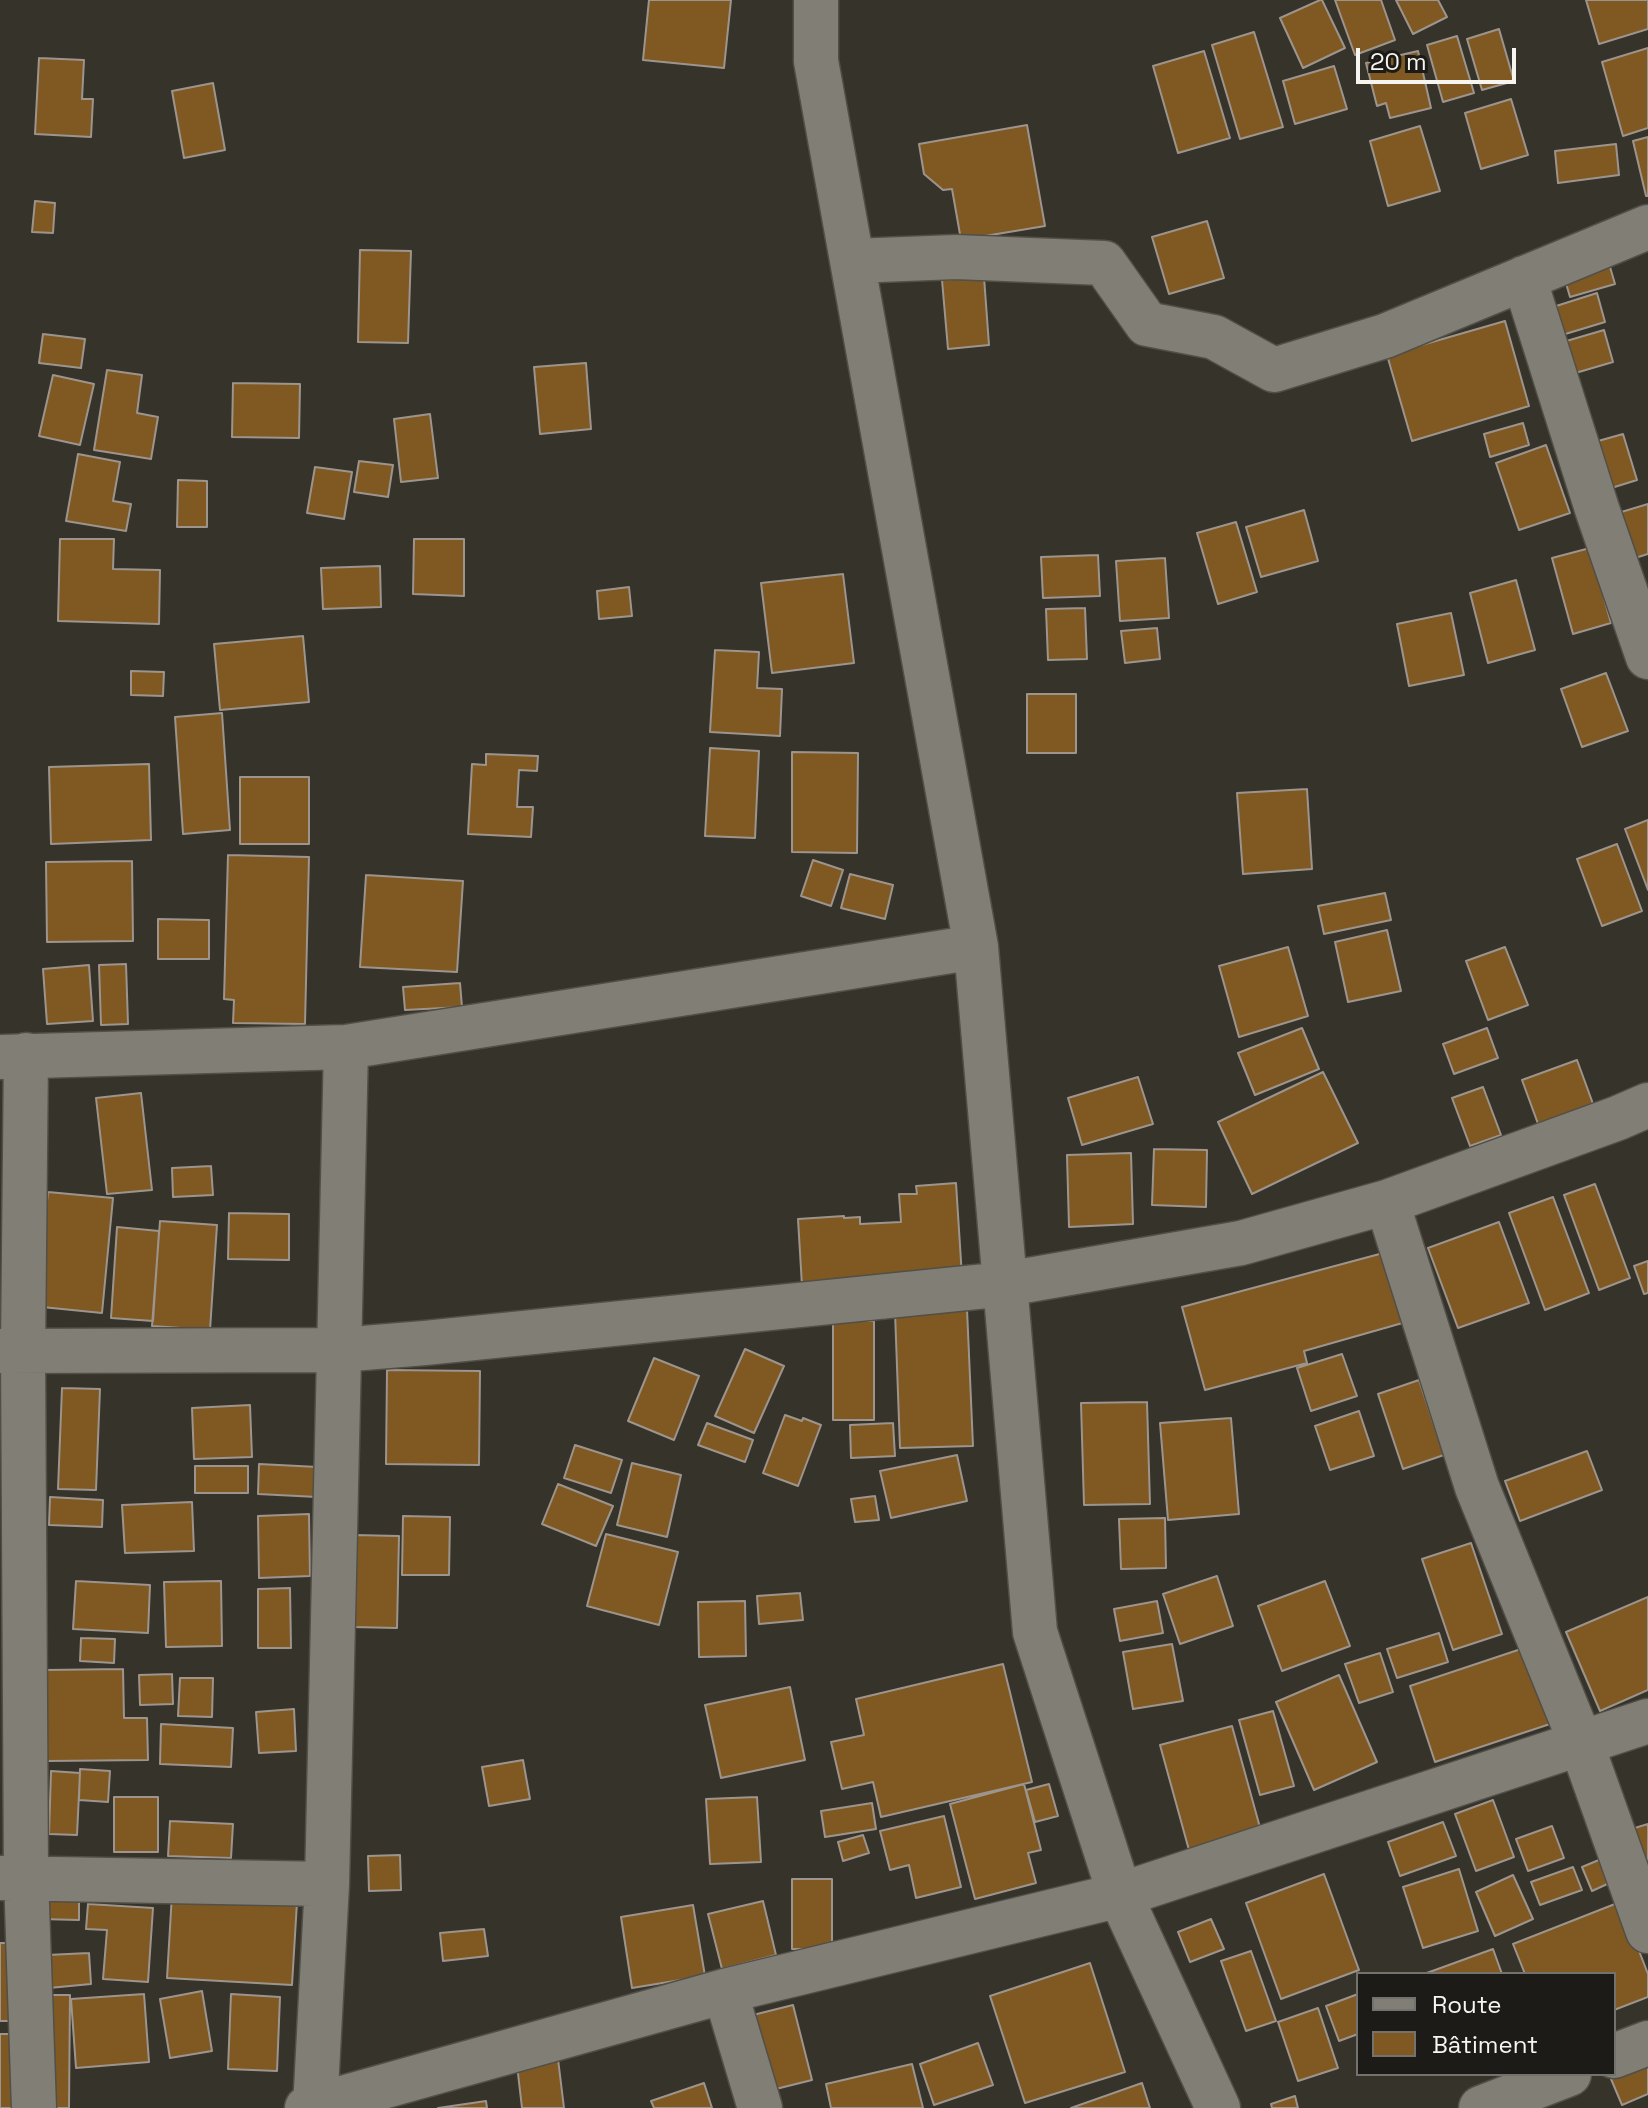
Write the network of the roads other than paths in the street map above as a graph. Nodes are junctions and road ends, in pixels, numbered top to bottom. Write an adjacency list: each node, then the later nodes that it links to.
1 (816, 0): 3 (street)
2 (1648, 227): 4 (street)
3 (853, 261): 4 (street); 6 (street)
4 (1524, 278): 5 (street)
5 (1648, 657)
6 (976, 947): 7 (street); 11 (street)
7 (346, 1047): 8 (street); 13 (street)
8 (13, 1056): 12 (street)
9 (1648, 1105): 10 (street)
10 (1387, 1202): 11 (street); 15 (street)
11 (1006, 1284): 13 (street); 18 (street)
12 (12, 1350): 13 (street); 16 (street)
13 (339, 1350): 17 (street)
14 (1648, 1721): 15 (street)
15 (1581, 1743): 18 (street); 19 (street)
16 (13, 1877): 17 (street); 24 (street)
17 (327, 1884): 26 (street)
18 (1120, 1895): 20 (street); 28 (street)
19 (1648, 1931)
20 (725, 1991): 26 (street); 27 (street)
21 (1648, 2043): 22 (street)
22 (1616, 2055)
23 (1564, 2076): 29 (street)
24 (34, 2108)
25 (307, 2108): 26 (street)
26 (315, 2108)
27 (760, 2108)
28 (1218, 2108)
29 (1481, 2108)

